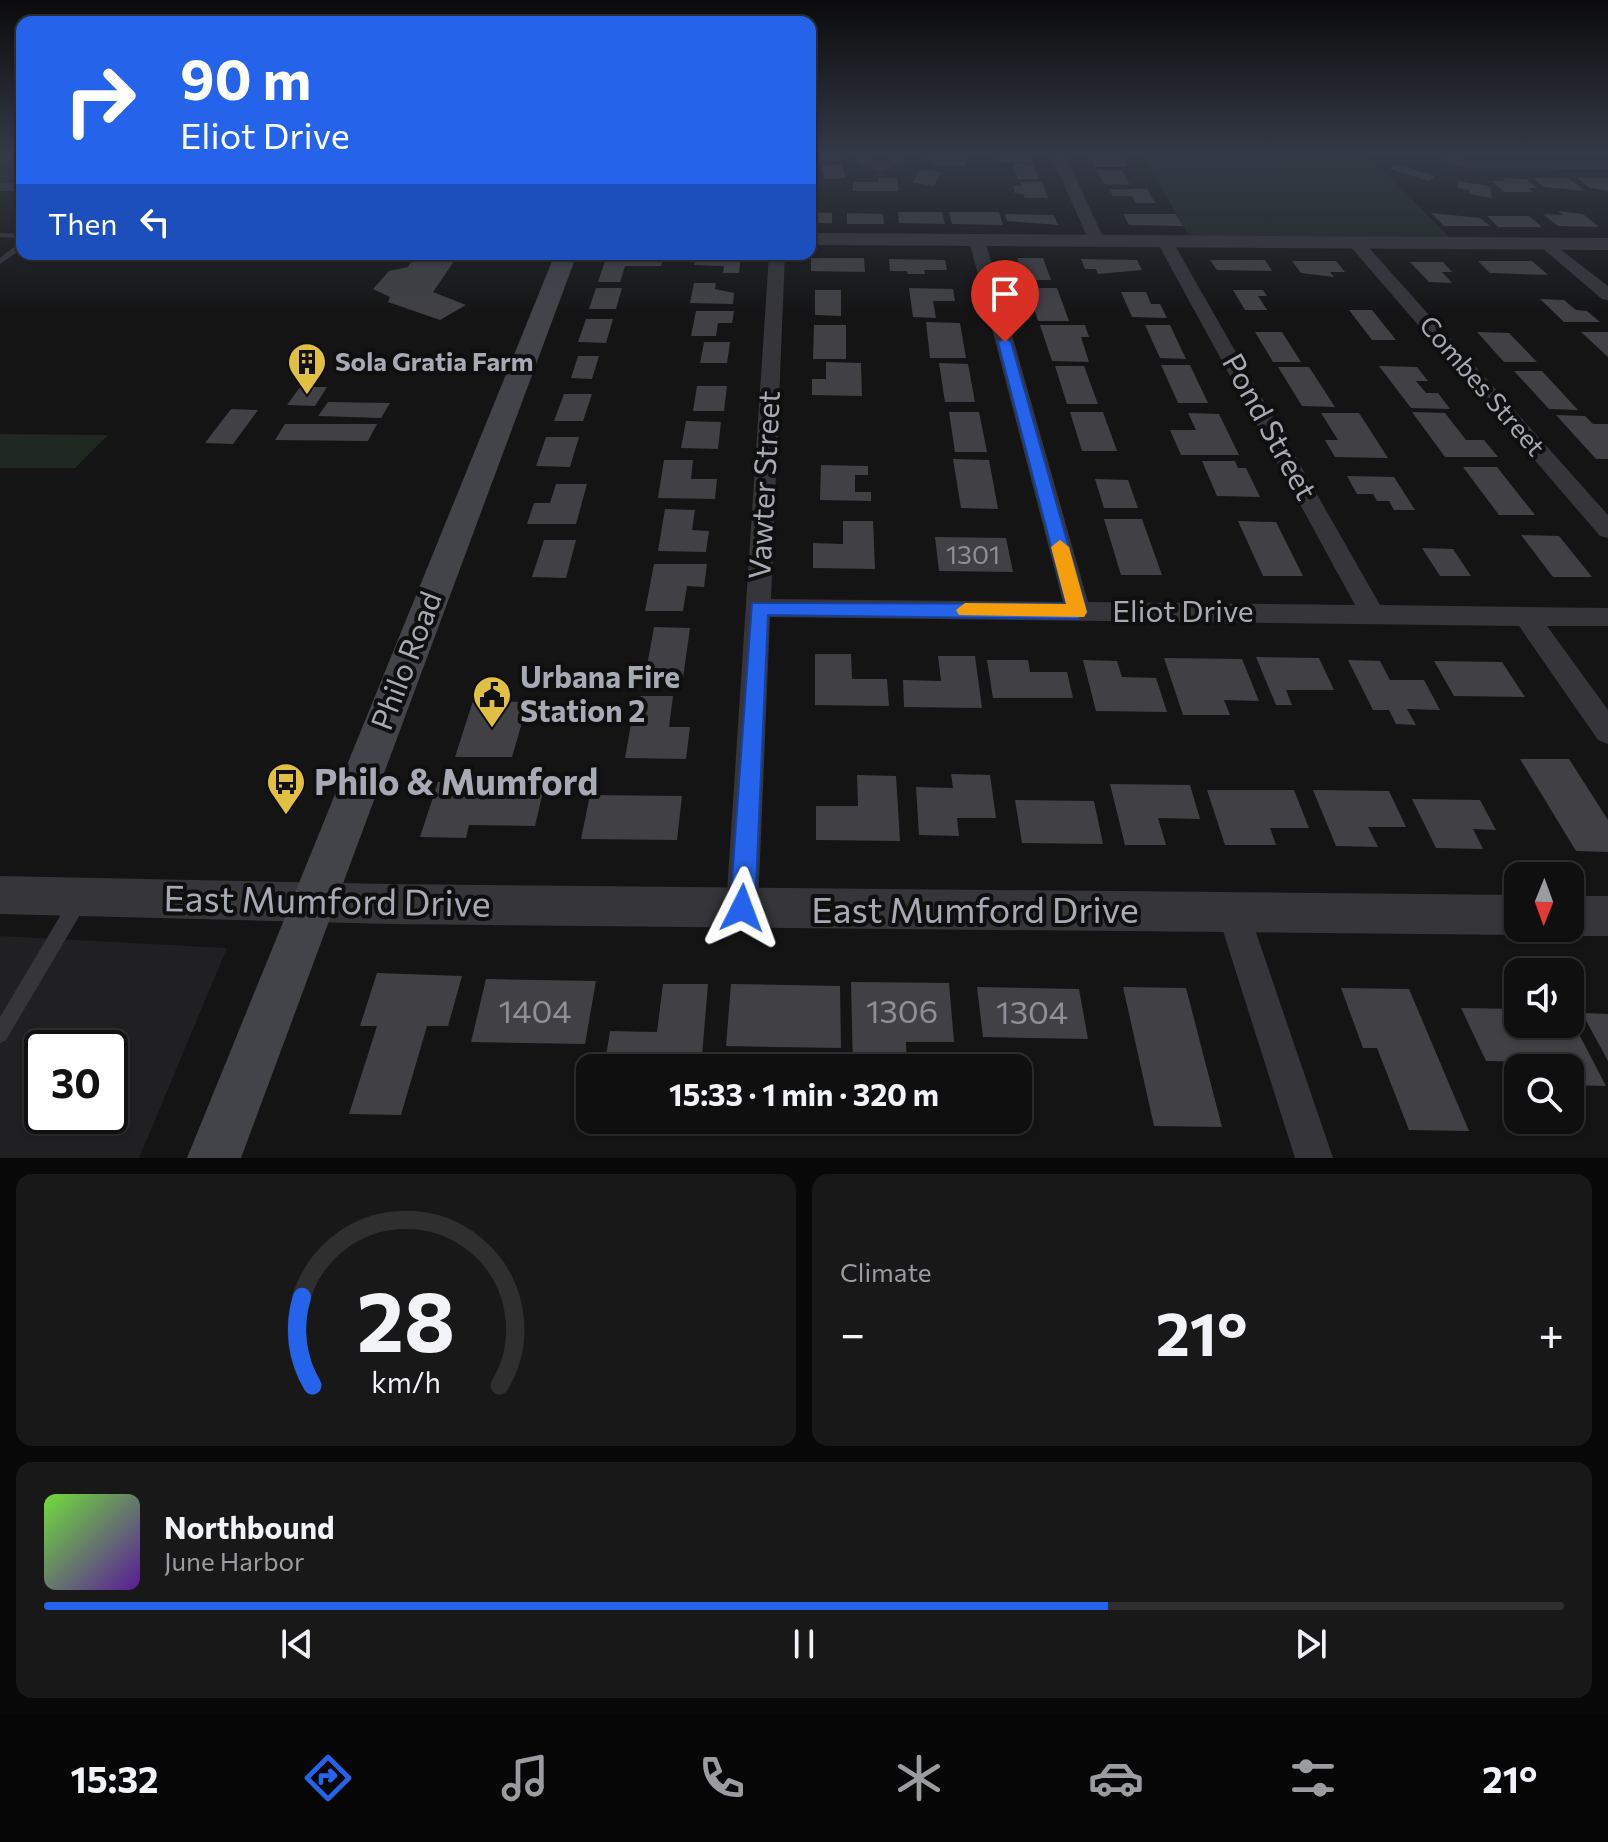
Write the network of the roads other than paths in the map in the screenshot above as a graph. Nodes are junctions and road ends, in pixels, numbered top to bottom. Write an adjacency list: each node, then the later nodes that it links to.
1 (1082, 207): 4 (street)
2 (816, 239): 3 (street)
3 (977, 240): 4 (street); 14 (street)
4 (1097, 241): 5 (street)
5 (1165, 242): 6 (street); 15 (street, Pond Street)
6 (1356, 243): 7 (street); 12 (street, Combes Street)
7 (1547, 244): 8 (street); 11 (street)
8 (1608, 244)
9 (564, 260): 21 (main road, Philo Road)
10 (777, 260): 13 (street, Vawter Street)
11 (1608, 295)
12 (1608, 530)
13 (759, 608): 14 (street, Eliot Drive); 22 (street, Vawter Street)
14 (1078, 612): 15 (street, Eliot Drive)
15 (1372, 614): 16 (street, Eliot Drive)
16 (1526, 616): 17 (street, Eliot Drive); 18 (street)
17 (1608, 617)
18 (1608, 732)
19 (0, 895): 20 (street, East Mumford Drive)
20 (82, 896): 21 (street, East Mumford Drive); 27 (lane)
21 (313, 901): 22 (street, East Mumford Drive); 28 (main road, Philo Road)
22 (742, 908): 23 (street, East Mumford Drive)
23 (1233, 912): 24 (street, East Mumford Drive); 29 (street)
24 (1504, 915)
25 (1584, 916): 26 (street)
26 (1608, 916)
27 (0, 1034)
28 (214, 1158)
29 (1314, 1158)

